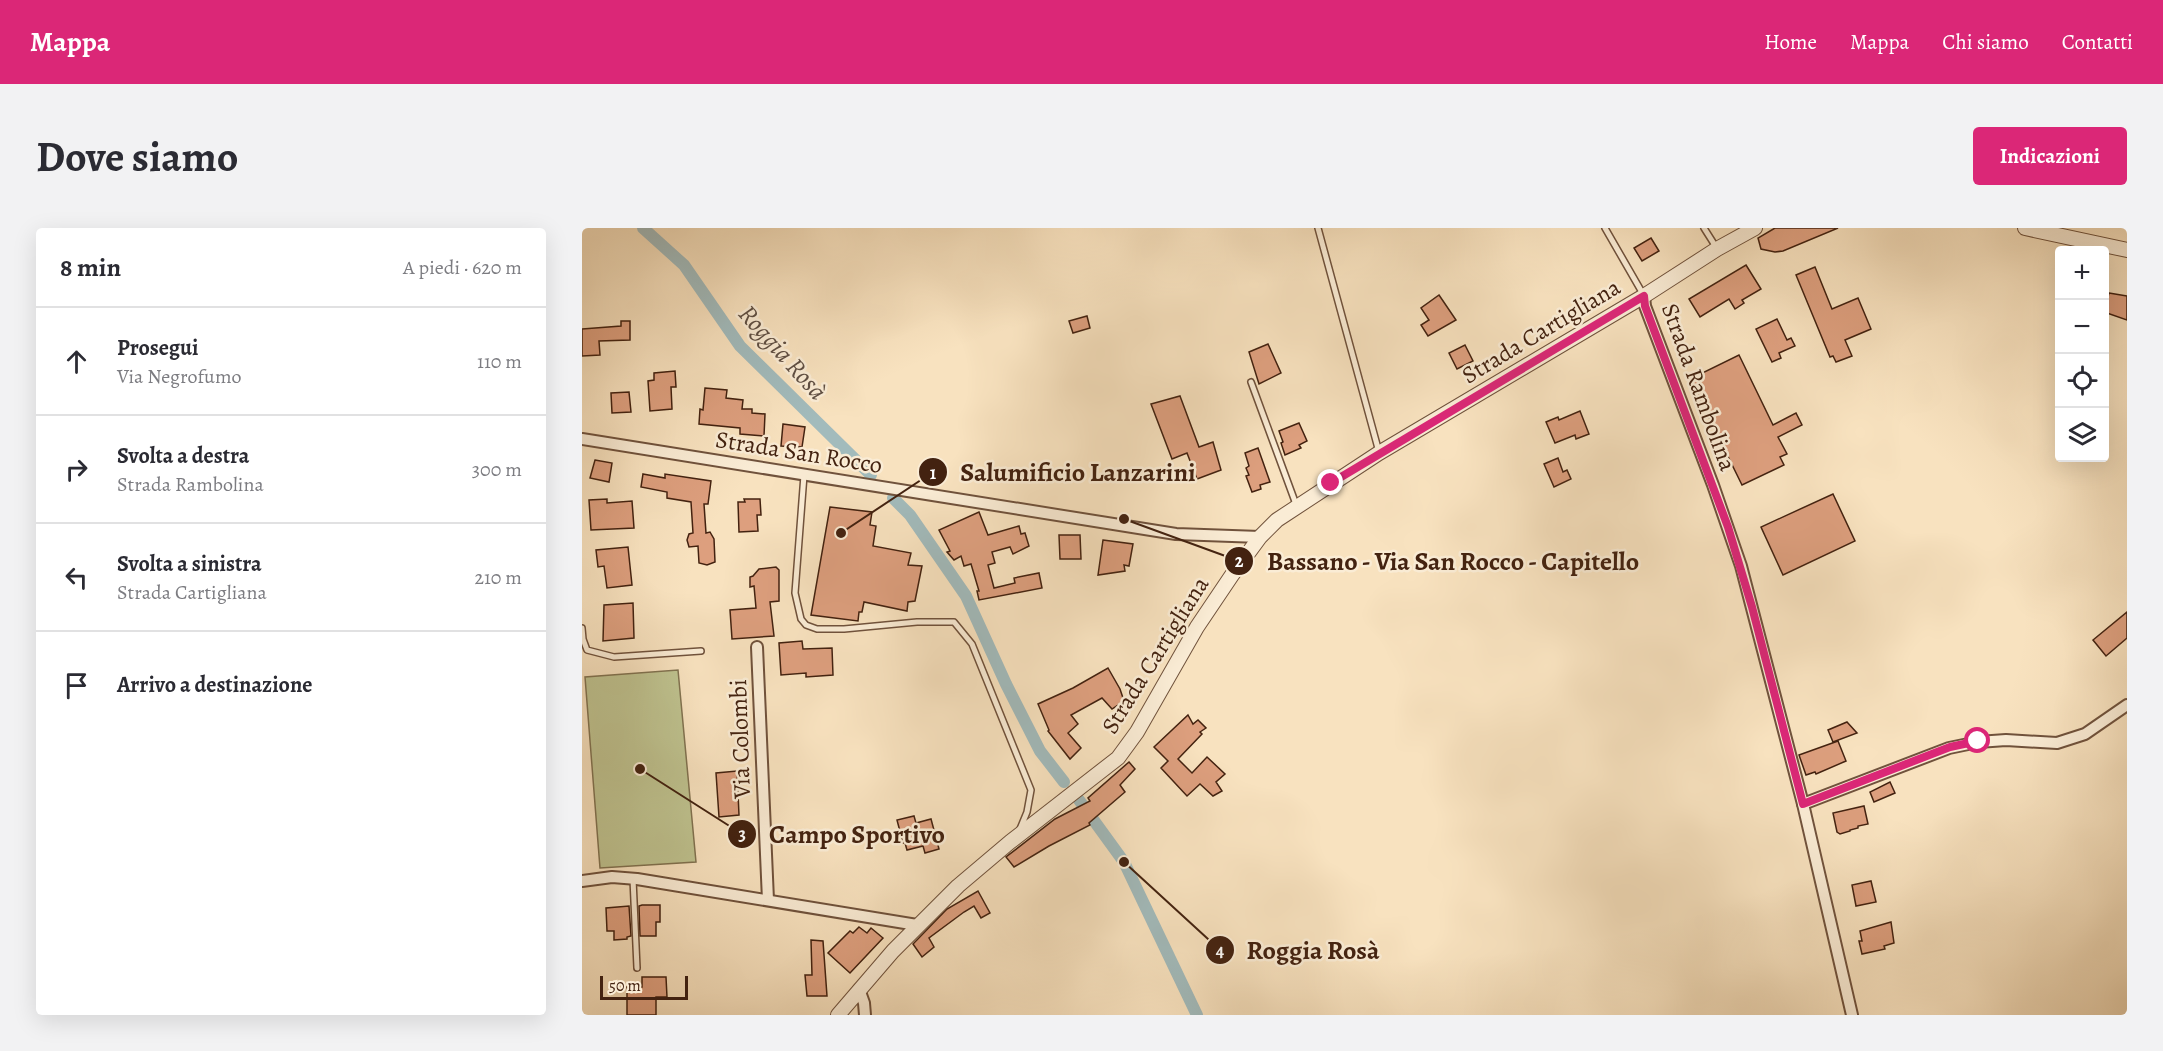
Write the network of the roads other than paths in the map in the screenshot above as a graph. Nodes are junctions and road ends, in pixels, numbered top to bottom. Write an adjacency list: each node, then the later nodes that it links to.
1 (1318, 228): 11 (lane)
2 (1605, 228): 8 (lane)
3 (1704, 228): 6 (lane)
4 (1755, 228): 6 (street, Strada Cartigliana)
5 (2025, 228): 7 (street)
6 (1717, 249): 8 (street, Strada Cartigliana)
7 (2127, 250)
8 (1644, 296): 11 (street, Strada Cartigliana); 19 (street, Strada Rambolina)
9 (1251, 382): 13 (lane)
10 (582, 439): 12 (street, Strada San Rocco)
11 (1379, 453): 13 (street, Strada Cartigliana)
12 (804, 475): 14 (street, Strada San Rocco); 20 (lane)
13 (1297, 507): 14 (street, Strada Cartigliana)
14 (1260, 537): 20 (street, Strada Cartigliana)
15 (582, 628): 17 (lane)
16 (757, 647): 23 (street, Via Colombi)
17 (701, 651)
18 (2127, 705): 19 (street)
19 (1803, 804): 29 (street, Strada Rambolina)
20 (1018, 835): 24 (street, Strada Cartigliana)
21 (633, 879): 22 (street); 23 (street); 25 (lane)
22 (582, 881)
23 (768, 900): 24 (street)
24 (917, 925): 26 (street, Strada Cartigliana)
25 (637, 968)
26 (859, 989): 27 (street, Strada Cartigliana); 28 (street)
27 (838, 1015)
28 (865, 1015)
29 (1852, 1015)

